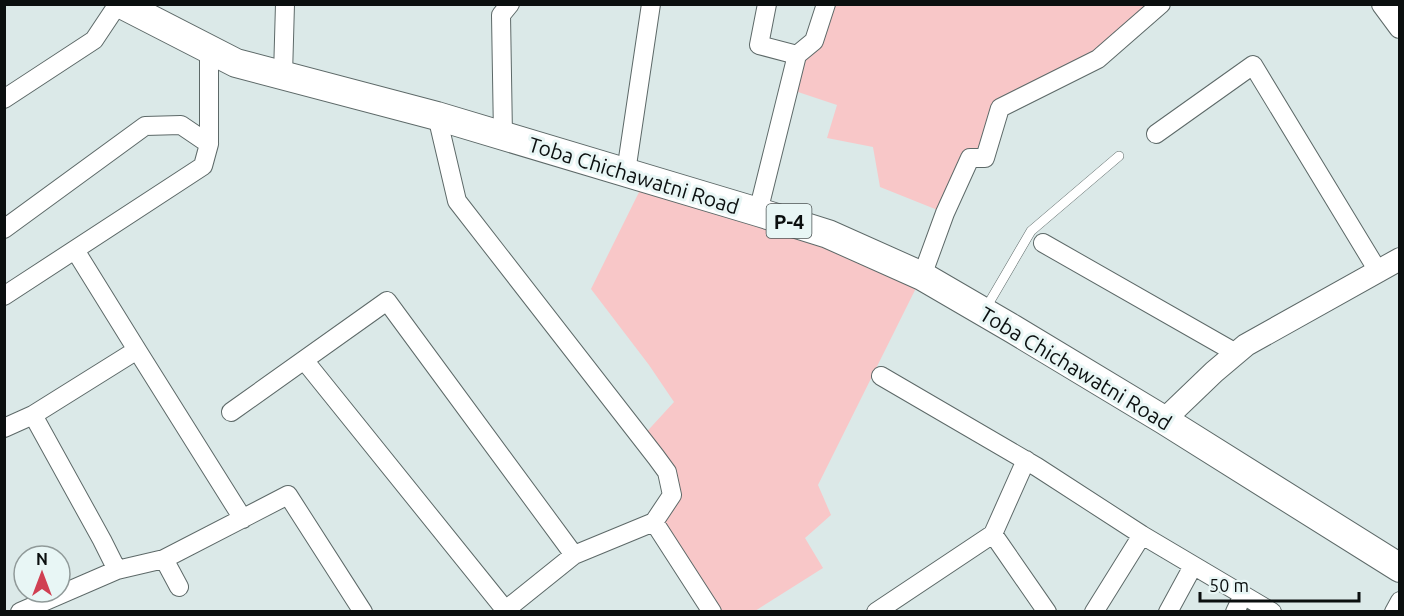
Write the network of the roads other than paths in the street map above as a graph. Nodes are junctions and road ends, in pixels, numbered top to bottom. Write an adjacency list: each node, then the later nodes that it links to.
1 (285, 4): 12 (street)
2 (510, 4): 16 (street)
3 (651, 4): 19 (street)
4 (767, 4): 11 (street)
5 (826, 4): 11 (street)
6 (1161, 4): 26 (street)
7 (1383, 4): 9 (street)
8 (127, 6): 10 (main road, Toba Chichawatni Road / P-4); 13 (street)
9 (1400, 27)
10 (209, 49): 12 (main road, Toba Chichawatni Road / P-4); 17 (street)
11 (797, 55): 20 (street)
12 (283, 75): 14 (main road, Toba Chichawatni Road / P-4)
13 (4, 99)
14 (437, 116): 16 (main road, Toba Chichawatni Road / P-4); 39 (street)
15 (1156, 134): 25 (street)
16 (503, 136): 19 (main road, Toba Chichawatni Road / P-4)
17 (209, 144): 21 (street); 23 (street)
18 (1119, 156): 28 (lane)
19 (626, 172): 20 (main road, Toba Chichawatni Road / P-4)
20 (758, 212): 26 (main road, Toba Chichawatni Road / P-4)
21 (4, 230)
22 (1043, 243): 30 (street)
23 (75, 250): 27 (street); 29 (street)
24 (1400, 259): 25 (street)
25 (1378, 271): 30 (street)
26 (922, 276): 28 (main road, Toba Chichawatni Road / P-4)
27 (4, 296)
28 (983, 312): 35 (main road, Toba Chichawatni Road / P-4)
29 (137, 350): 34 (street); 38 (street)
30 (1236, 353): 35 (street)
31 (304, 360): 33 (street); 42 (street); 50 (street)
32 (881, 376): 37 (street)
33 (231, 412)
34 (33, 415): 36 (street); 46 (street)
35 (1164, 420): 45 (main road, Toba Chichawatni Road / P-4)
36 (4, 428)
37 (1026, 460): 40 (street); 41 (street)
38 (243, 519): 43 (street); 52 (street)
39 (654, 522): 42 (street); 53 (street)
40 (993, 534): 54 (street); 55 (street)
41 (1142, 535): 44 (street); 56 (street)
42 (574, 555): 50 (street)
43 (164, 559): 46 (street); 47 (street)
44 (1193, 566): 48 (street); 57 (street)
45 (1400, 568)
46 (117, 570): 51 (street)
47 (179, 587)
48 (1243, 595): 58 (street); 59 (street)
49 (1400, 601): 60 (street)
50 (505, 611)
51 (20, 612)
52 (363, 612)
53 (712, 612)
54 (876, 612)
55 (1047, 612)
56 (1094, 612)
57 (1168, 612)
58 (1235, 612)
59 (1272, 612)
60 (1394, 612)

